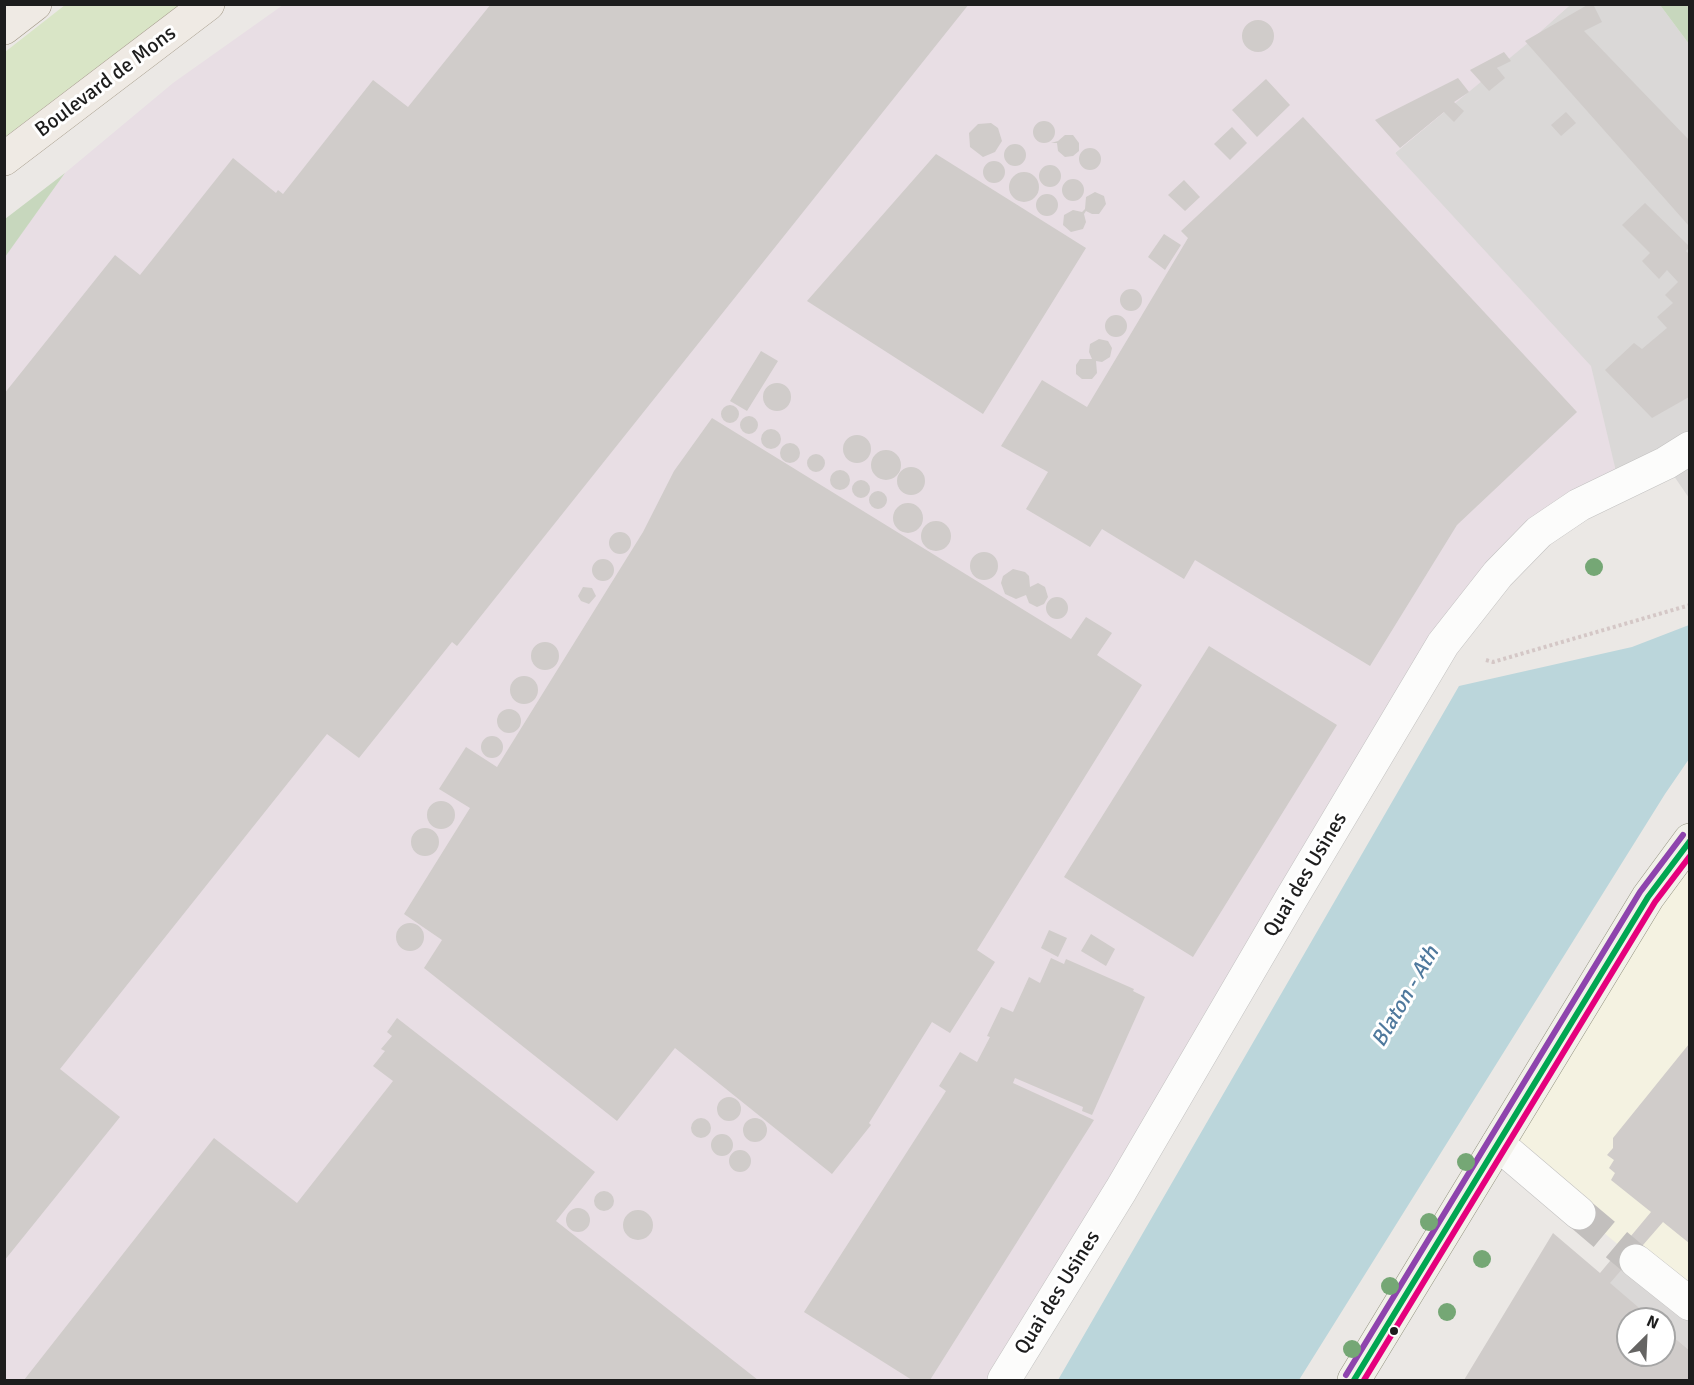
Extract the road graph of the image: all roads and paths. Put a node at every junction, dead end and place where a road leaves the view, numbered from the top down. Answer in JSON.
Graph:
{"nodes":[{"id":1,"x":35,"y":4,"type":"edge"},
{"id":2,"x":208,"y":4,"type":"edge"},
{"id":3,"x":4,"y":28,"type":"edge"},
{"id":4,"x":4,"y":159,"type":"edge"},
{"id":5,"x":1689,"y":448,"type":"edge"},
{"id":6,"x":1689,"y":605,"type":"edge"},
{"id":7,"x":1443,"y":644,"type":"junction"},
{"id":8,"x":1689,"y":840,"type":"edge"},
{"id":9,"x":1498,"y":1144,"type":"junction"},
{"id":10,"x":1579,"y":1213,"type":"tunnel mouth"},
{"id":11,"x":1636,"y":1261,"type":"tunnel mouth"},
{"id":12,"x":1689,"y":1304,"type":"edge"},
{"id":13,"x":1004,"y":1380,"type":"edge"},
{"id":14,"x":1354,"y":1380,"type":"edge"}],
"edges":[{"from":1,"to":3,"type":"main road"},
{"from":2,"to":4,"type":"main road","name":"Boulevard de Mons"},
{"from":5,"to":7,"type":"street","name":"Quai des Usines"},
{"from":6,"to":7,"type":"path"},
{"from":7,"to":13,"type":"street","name":"Quai des Usines"},
{"from":8,"to":9,"type":"street"},
{"from":9,"to":10,"type":"street"},
{"from":9,"to":14,"type":"street"},
{"from":11,"to":12,"type":"street"}]}
